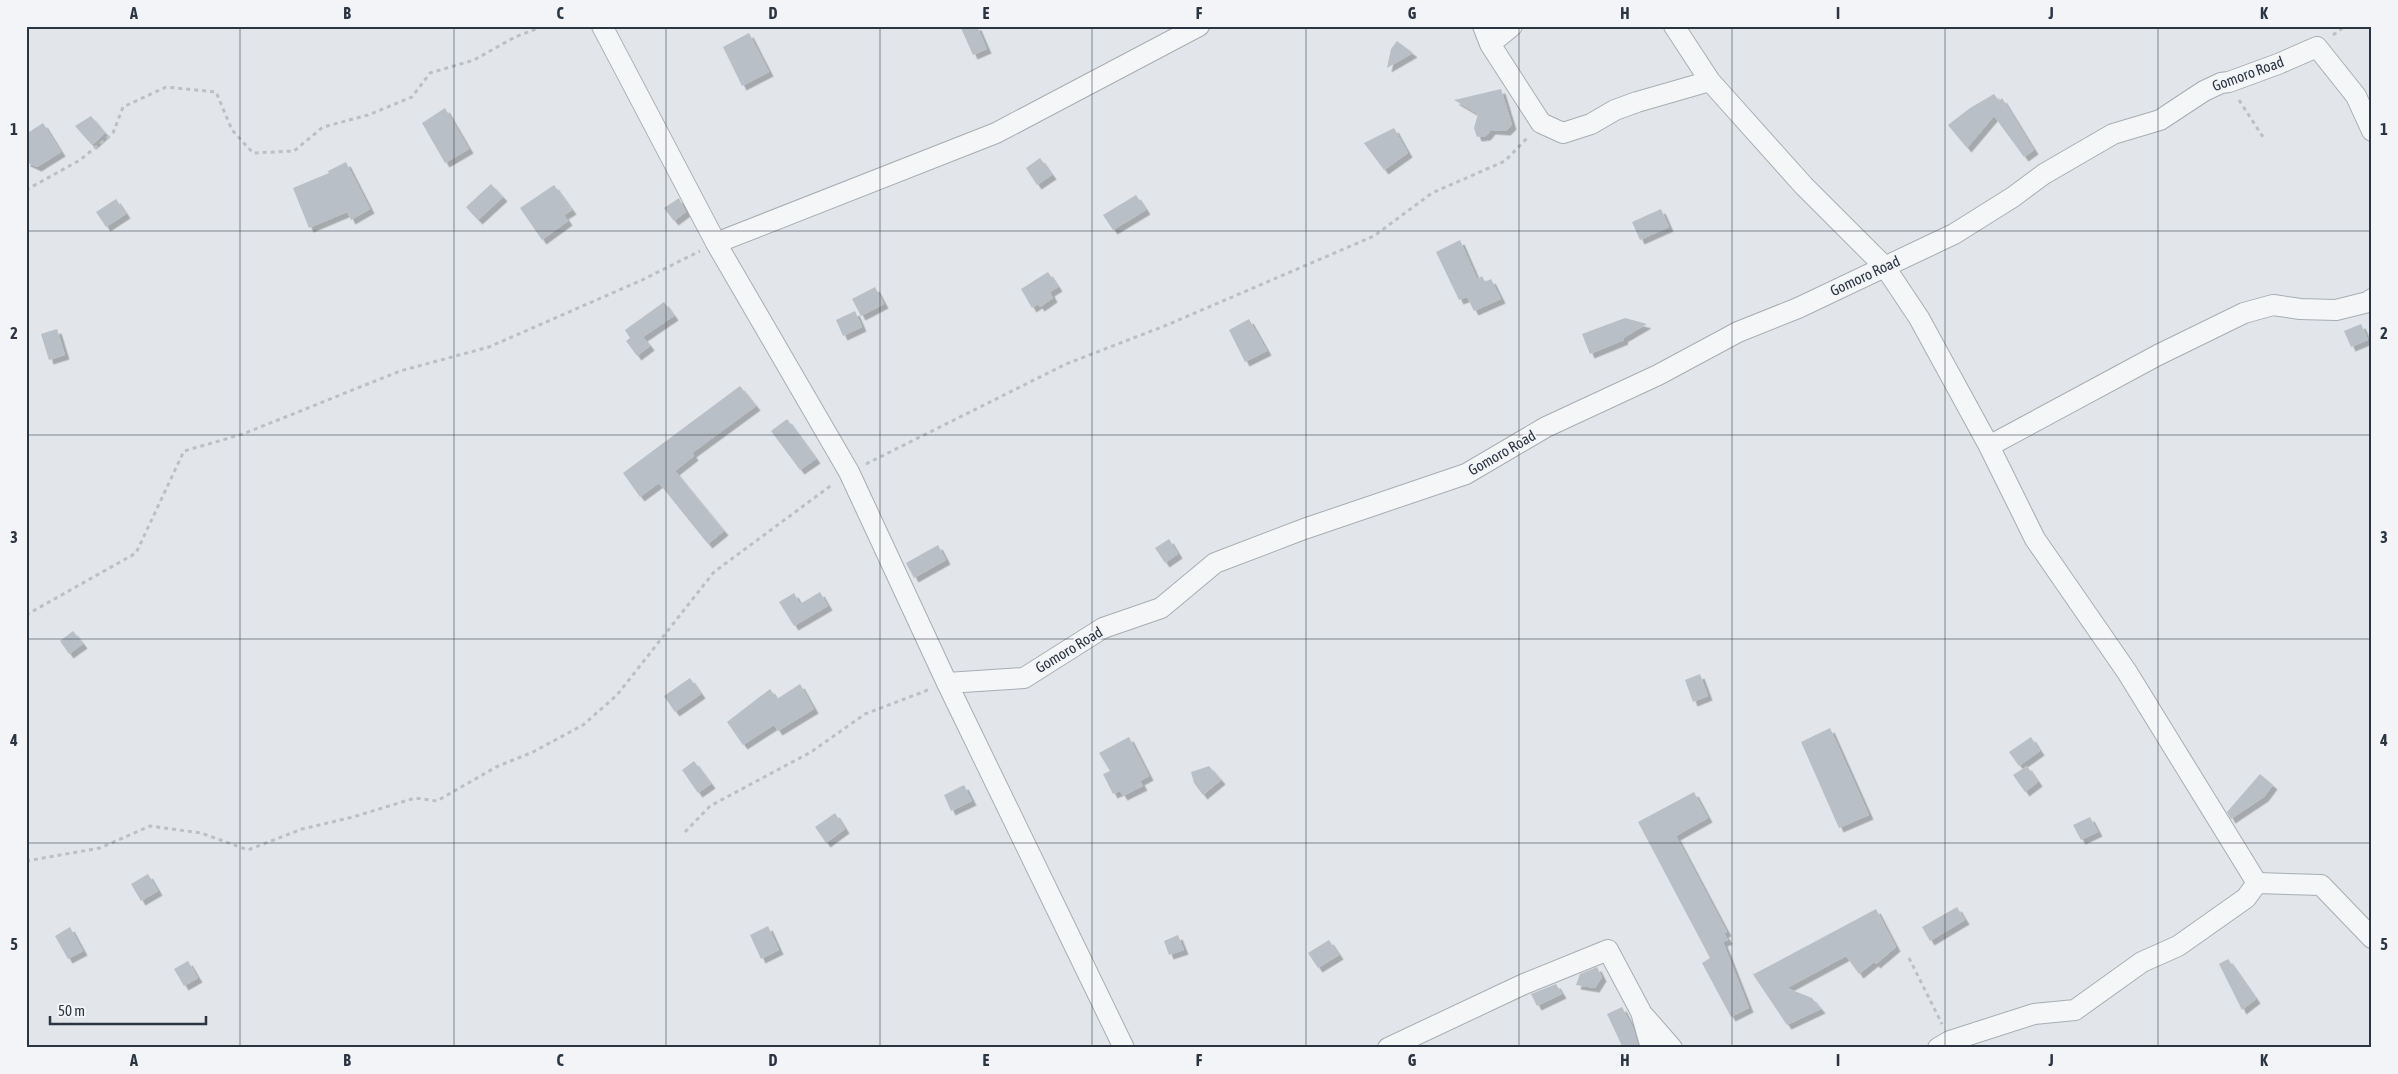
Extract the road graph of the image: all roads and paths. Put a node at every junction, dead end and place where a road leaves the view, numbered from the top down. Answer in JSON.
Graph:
{"nodes":[{"id":1,"x":544,"y":26,"type":"edge"},
{"id":2,"x":602,"y":26,"type":"edge"},
{"id":3,"x":1199,"y":26,"type":"edge"},
{"id":4,"x":1512,"y":26,"type":"edge"},
{"id":5,"x":1674,"y":26,"type":"edge"},
{"id":6,"x":1486,"y":35,"type":"edge"},
{"id":7,"x":1710,"y":82,"type":"junction"},
{"id":8,"x":2229,"y":82,"type":"junction"},
{"id":9,"x":1541,"y":123,"type":"junction"},
{"id":10,"x":2372,"y":131,"type":"edge"},
{"id":11,"x":2263,"y":137,"type":"dead end"},
{"id":12,"x":26,"y":190,"type":"edge"},
{"id":13,"x":716,"y":243,"type":"junction"},
{"id":14,"x":1885,"y":267,"type":"junction"},
{"id":15,"x":2372,"y":299,"type":"edge"},
{"id":16,"x":1989,"y":446,"type":"junction"},
{"id":17,"x":849,"y":472,"type":"junction"},
{"id":18,"x":26,"y":615,"type":"edge"},
{"id":19,"x":947,"y":683,"type":"junction"},
{"id":20,"x":684,"y":832,"type":"dead end"},
{"id":21,"x":26,"y":861,"type":"edge"},
{"id":22,"x":2257,"y":883,"type":"junction"},
{"id":23,"x":2372,"y":938,"type":"edge"},
{"id":24,"x":1909,"y":958,"type":"dead end"},
{"id":25,"x":1641,"y":1012,"type":"junction"},
{"id":26,"x":1944,"y":1045,"type":"edge"},
{"id":27,"x":1124,"y":1048,"type":"edge"},
{"id":28,"x":1388,"y":1048,"type":"edge"},
{"id":29,"x":1651,"y":1048,"type":"edge"},
{"id":30,"x":1672,"y":1048,"type":"edge"}],
"edges":[{"from":1,"to":12,"type":"path"},
{"from":2,"to":13,"type":"street"},
{"from":3,"to":13,"type":"street"},
{"from":4,"to":6,"type":"street"},
{"from":5,"to":7,"type":"street"},
{"from":6,"to":9,"type":"street"},
{"from":7,"to":9,"type":"street"},
{"from":7,"to":14,"type":"street"},
{"from":8,"to":10,"type":"street","name":"Gomoro Road"},
{"from":8,"to":11,"type":"path"},
{"from":8,"to":14,"type":"street","name":"Gomoro Road"},
{"from":9,"to":17,"type":"path"},
{"from":13,"to":17,"type":"street"},
{"from":13,"to":18,"type":"path"},
{"from":14,"to":16,"type":"street"},
{"from":14,"to":19,"type":"street","name":"Gomoro Road"},
{"from":15,"to":16,"type":"street"},
{"from":16,"to":22,"type":"street"},
{"from":17,"to":19,"type":"street"},
{"from":17,"to":21,"type":"path"},
{"from":19,"to":20,"type":"path"},
{"from":19,"to":27,"type":"street"},
{"from":22,"to":23,"type":"street"},
{"from":22,"to":26,"type":"street"},
{"from":24,"to":26,"type":"path"},
{"from":25,"to":28,"type":"street"},
{"from":25,"to":29,"type":"street"},
{"from":25,"to":30,"type":"street"}]}
